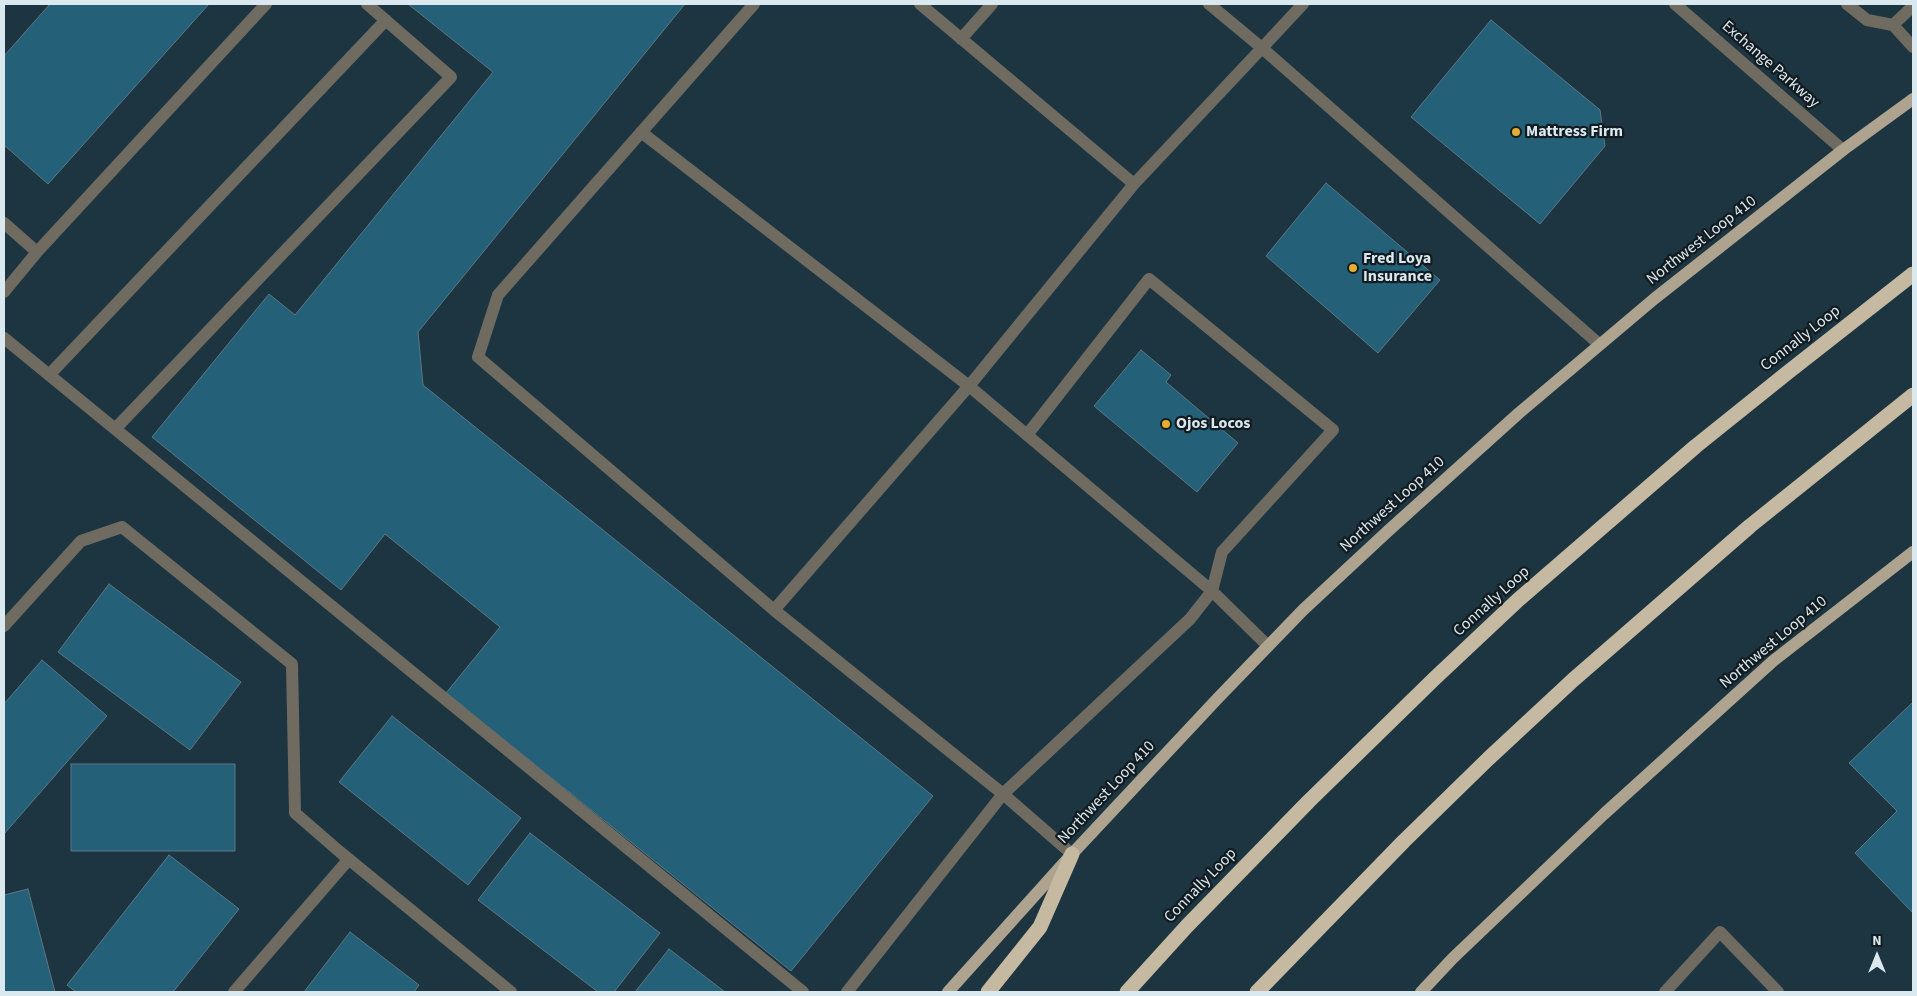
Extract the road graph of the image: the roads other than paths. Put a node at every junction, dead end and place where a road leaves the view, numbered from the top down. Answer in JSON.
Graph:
{"nodes":[{"id":1,"x":266,"y":4,"type":"edge"},
{"id":2,"x":367,"y":4,"type":"edge"},
{"id":3,"x":754,"y":4,"type":"edge"},
{"id":4,"x":920,"y":4,"type":"edge"},
{"id":5,"x":992,"y":4,"type":"edge"},
{"id":6,"x":1209,"y":4,"type":"edge"},
{"id":7,"x":1303,"y":4,"type":"edge"},
{"id":8,"x":1675,"y":4,"type":"edge"},
{"id":9,"x":1847,"y":4,"type":"edge"},
{"id":10,"x":1913,"y":6,"type":"edge"},
{"id":11,"x":1690,"y":8,"type":"edge"},
{"id":12,"x":386,"y":20,"type":"junction"},
{"id":13,"x":1893,"y":25,"type":"junction"},
{"id":14,"x":961,"y":39,"type":"junction"},
{"id":15,"x":1913,"y":47,"type":"edge"},
{"id":16,"x":1262,"y":48,"type":"junction"},
{"id":17,"x":1913,"y":99,"type":"edge"},
{"id":18,"x":642,"y":132,"type":"junction"},
{"id":19,"x":1843,"y":150,"type":"junction"},
{"id":20,"x":1134,"y":184,"type":"junction"},
{"id":21,"x":4,"y":223,"type":"edge"},
{"id":22,"x":37,"y":252,"type":"junction"},
{"id":23,"x":1913,"y":274,"type":"edge"},
{"id":24,"x":4,"y":292,"type":"edge"},
{"id":25,"x":4,"y":338,"type":"edge"},
{"id":26,"x":1600,"y":344,"type":"junction"},
{"id":27,"x":49,"y":375,"type":"junction"},
{"id":28,"x":969,"y":386,"type":"junction"},
{"id":29,"x":1913,"y":395,"type":"edge"},
{"id":30,"x":115,"y":429,"type":"junction"},
{"id":31,"x":1027,"y":435,"type":"junction"},
{"id":32,"x":1913,"y":552,"type":"edge"},
{"id":33,"x":1212,"y":591,"type":"junction"},
{"id":34,"x":774,"y":610,"type":"junction"},
{"id":35,"x":4,"y":626,"type":"edge"},
{"id":36,"x":1268,"y":646,"type":"junction"},
{"id":37,"x":1003,"y":794,"type":"junction"},
{"id":38,"x":1072,"y":854,"type":"junction"},
{"id":39,"x":349,"y":859,"type":"junction"},
{"id":40,"x":234,"y":992,"type":"edge"},
{"id":41,"x":511,"y":992,"type":"edge"},
{"id":42,"x":803,"y":992,"type":"edge"},
{"id":43,"x":847,"y":992,"type":"edge"},
{"id":44,"x":948,"y":992,"type":"edge"},
{"id":45,"x":988,"y":992,"type":"edge"},
{"id":46,"x":1127,"y":992,"type":"edge"},
{"id":47,"x":1257,"y":992,"type":"edge"},
{"id":48,"x":1421,"y":992,"type":"edge"},
{"id":49,"x":1665,"y":992,"type":"edge"},
{"id":50,"x":1778,"y":992,"type":"edge"}],
"edges":[{"from":1,"to":22,"type":"street"},
{"from":2,"to":12,"type":"street"},
{"from":3,"to":18,"type":"street"},
{"from":4,"to":14,"type":"street"},
{"from":5,"to":14,"type":"street"},
{"from":6,"to":16,"type":"street"},
{"from":7,"to":16,"type":"street"},
{"from":8,"to":11,"type":"street","name":"Exchange Parkway"},
{"from":9,"to":13,"type":"street"},
{"from":10,"to":13,"type":"street"},
{"from":11,"to":19,"type":"street","name":"Exchange Parkway"},
{"from":12,"to":27,"type":"street"},
{"from":12,"to":30,"type":"street"},
{"from":13,"to":15,"type":"street"},
{"from":14,"to":20,"type":"street"},
{"from":16,"to":20,"type":"street"},
{"from":16,"to":26,"type":"street"},
{"from":17,"to":19,"type":"main road","name":"Northwest Loop 410"},
{"from":18,"to":28,"type":"street"},
{"from":18,"to":34,"type":"street"},
{"from":19,"to":26,"type":"main road","name":"Northwest Loop 410"},
{"from":20,"to":28,"type":"street"},
{"from":21,"to":22,"type":"street"},
{"from":22,"to":24,"type":"street"},
{"from":23,"to":46,"type":"highway","name":"Connally Loop"},
{"from":25,"to":27,"type":"street"},
{"from":26,"to":36,"type":"main road","name":"Northwest Loop 410"},
{"from":27,"to":30,"type":"street"},
{"from":28,"to":31,"type":"street"},
{"from":28,"to":34,"type":"street"},
{"from":29,"to":47,"type":"highway"},
{"from":30,"to":42,"type":"street"},
{"from":31,"to":33,"type":"street"},
{"from":31,"to":33,"type":"street"},
{"from":32,"to":48,"type":"main road","name":"Northwest Loop 410"},
{"from":33,"to":36,"type":"street"},
{"from":33,"to":37,"type":"street"},
{"from":34,"to":37,"type":"street"},
{"from":35,"to":39,"type":"street"},
{"from":36,"to":38,"type":"main road","name":"Northwest Loop 410"},
{"from":37,"to":38,"type":"street"},
{"from":37,"to":43,"type":"street"},
{"from":38,"to":44,"type":"main road","name":"Northwest Loop 410"},
{"from":38,"to":45,"type":"highway"},
{"from":39,"to":40,"type":"street"},
{"from":39,"to":41,"type":"street"},
{"from":49,"to":50,"type":"street"}]}
